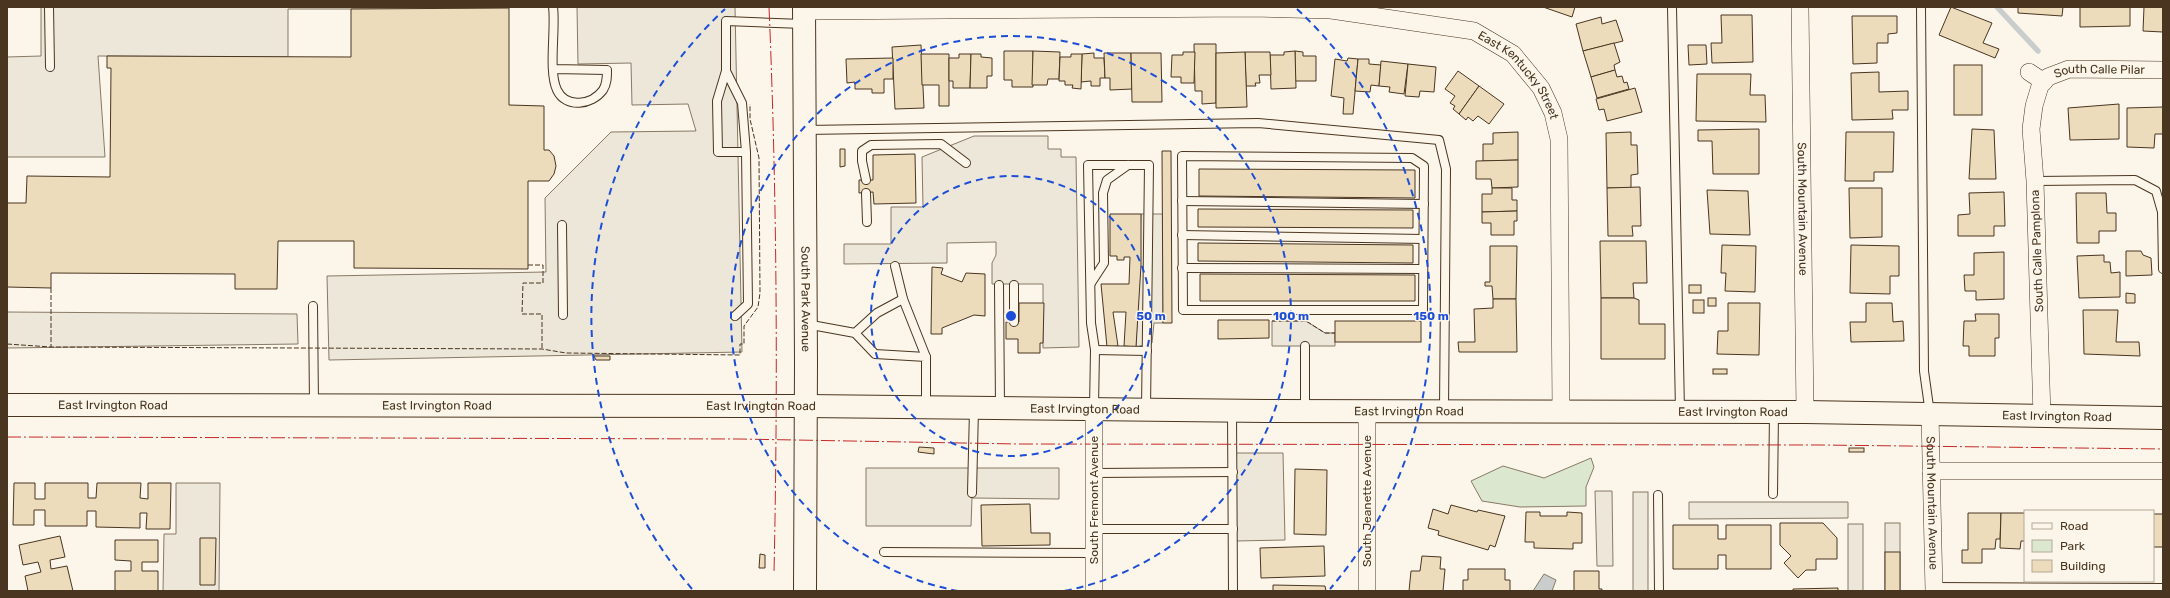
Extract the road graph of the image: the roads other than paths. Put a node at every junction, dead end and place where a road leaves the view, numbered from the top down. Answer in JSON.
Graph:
{"nodes":[{"id":1,"x":49,"y":7,"type":"edge"},
{"id":2,"x":553,"y":7,"type":"edge"},
{"id":3,"x":1672,"y":7,"type":"edge"},
{"id":4,"x":1800,"y":7,"type":"edge"},
{"id":5,"x":1921,"y":7,"type":"edge"},
{"id":6,"x":804,"y":14,"type":"edge"},
{"id":7,"x":50,"y":67,"type":"dead end"},
{"id":8,"x":554,"y":69,"type":"junction"},
{"id":9,"x":2163,"y":70,"type":"edge"},
{"id":10,"x":726,"y":71,"type":"junction"},
{"id":11,"x":2030,"y":72,"type":"dead end"},
{"id":12,"x":2042,"y":84,"type":"junction"},
{"id":13,"x":805,"y":130,"type":"junction"},
{"id":14,"x":746,"y":152,"type":"junction"},
{"id":15,"x":966,"y":163,"type":"dead end"},
{"id":16,"x":1128,"y":165,"type":"junction"},
{"id":17,"x":866,"y":180,"type":"dead end"},
{"id":18,"x":2035,"y":181,"type":"junction"},
{"id":19,"x":866,"y":193,"type":"dead end"},
{"id":20,"x":1182,"y":201,"type":"junction"},
{"id":21,"x":1424,"y":204,"type":"junction"},
{"id":22,"x":867,"y":222,"type":"dead end"},
{"id":23,"x":562,"y":225,"type":"dead end"},
{"id":24,"x":1182,"y":235,"type":"junction"},
{"id":25,"x":1423,"y":239,"type":"junction"},
{"id":26,"x":895,"y":266,"type":"dead end"},
{"id":27,"x":1182,"y":268,"type":"junction"},
{"id":28,"x":1423,"y":269,"type":"junction"},
{"id":29,"x":2163,"y":269,"type":"edge"},
{"id":30,"x":1090,"y":284,"type":"junction"},
{"id":31,"x":999,"y":285,"type":"dead end"},
{"id":32,"x":1014,"y":285,"type":"dead end"},
{"id":33,"x":903,"y":299,"type":"junction"},
{"id":34,"x":312,"y":306,"type":"dead end"},
{"id":35,"x":562,"y":315,"type":"dead end"},
{"id":36,"x":735,"y":316,"type":"dead end"},
{"id":37,"x":1014,"y":322,"type":"dead end"},
{"id":38,"x":806,"y":324,"type":"junction"},
{"id":39,"x":855,"y":334,"type":"junction"},
{"id":40,"x":1305,"y":346,"type":"dead end"},
{"id":41,"x":1095,"y":350,"type":"junction"},
{"id":42,"x":1147,"y":351,"type":"junction"},
{"id":43,"x":926,"y":357,"type":"junction"},
{"id":44,"x":7,"y":405,"type":"edge"},
{"id":45,"x":314,"y":406,"type":"junction"},
{"id":46,"x":806,"y":406,"type":"junction"},
{"id":47,"x":926,"y":408,"type":"junction"},
{"id":48,"x":974,"y":408,"type":"junction"},
{"id":49,"x":1000,"y":408,"type":"junction"},
{"id":50,"x":1094,"y":409,"type":"junction"},
{"id":51,"x":1146,"y":410,"type":"junction"},
{"id":52,"x":1232,"y":410,"type":"junction"},
{"id":53,"x":1305,"y":410,"type":"junction"},
{"id":54,"x":1367,"y":411,"type":"junction"},
{"id":55,"x":1444,"y":412,"type":"junction"},
{"id":56,"x":1561,"y":412,"type":"junction"},
{"id":57,"x":1680,"y":412,"type":"junction"},
{"id":58,"x":1774,"y":412,"type":"junction"},
{"id":59,"x":1805,"y":412,"type":"junction"},
{"id":60,"x":1930,"y":414,"type":"junction"},
{"id":61,"x":2042,"y":417,"type":"junction"},
{"id":62,"x":2163,"y":418,"type":"edge"},
{"id":63,"x":1931,"y":471,"type":"junction"},
{"id":64,"x":2163,"y":471,"type":"edge"},
{"id":65,"x":1233,"y":472,"type":"junction"},
{"id":66,"x":1095,"y":473,"type":"junction"},
{"id":67,"x":972,"y":492,"type":"dead end"},
{"id":68,"x":1773,"y":494,"type":"dead end"},
{"id":69,"x":1658,"y":495,"type":"dead end"},
{"id":70,"x":1095,"y":529,"type":"junction"},
{"id":71,"x":1233,"y":529,"type":"junction"},
{"id":72,"x":884,"y":552,"type":"dead end"},
{"id":73,"x":1094,"y":553,"type":"junction"},
{"id":74,"x":2163,"y":588,"type":"edge"},
{"id":75,"x":1934,"y":589,"type":"edge"},
{"id":76,"x":805,"y":591,"type":"edge"},
{"id":77,"x":1094,"y":591,"type":"edge"},
{"id":78,"x":1233,"y":591,"type":"edge"},
{"id":79,"x":1367,"y":591,"type":"edge"},
{"id":80,"x":1659,"y":591,"type":"edge"}],
"edges":[{"from":1,"to":7,"type":"lane"},
{"from":2,"to":8,"type":"lane"},
{"from":3,"to":57,"type":"lane"},
{"from":4,"to":59,"type":"street","name":"South Mountain Avenue"},
{"from":5,"to":60,"type":"lane"},
{"from":6,"to":10,"type":"lane"},
{"from":6,"to":13,"type":"main road","name":"South Park Avenue"},
{"from":6,"to":56,"type":"street","name":"East Kentucky Street"},
{"from":8,"to":8,"type":"lane"},
{"from":9,"to":12,"type":"street","name":"South Calle Pilar"},
{"from":10,"to":14,"type":"lane"},
{"from":10,"to":14,"type":"lane"},
{"from":11,"to":12,"type":"street"},
{"from":12,"to":18,"type":"street","name":"South Calle Pamplona"},
{"from":13,"to":38,"type":"main road","name":"South Park Avenue"},
{"from":13,"to":55,"type":"lane"},
{"from":14,"to":36,"type":"lane"},
{"from":15,"to":17,"type":"lane"},
{"from":16,"to":30,"type":"lane"},
{"from":16,"to":30,"type":"lane"},
{"from":16,"to":42,"type":"lane"},
{"from":18,"to":29,"type":"lane"},
{"from":18,"to":61,"type":"street","name":"South Calle Pamplona"},
{"from":19,"to":22,"type":"lane"},
{"from":20,"to":21,"type":"lane"},
{"from":20,"to":21,"type":"lane"},
{"from":20,"to":24,"type":"lane"},
{"from":21,"to":25,"type":"lane"},
{"from":23,"to":35,"type":"lane"},
{"from":24,"to":25,"type":"lane"},
{"from":24,"to":27,"type":"lane"},
{"from":25,"to":28,"type":"lane"},
{"from":26,"to":33,"type":"lane"},
{"from":27,"to":28,"type":"lane"},
{"from":27,"to":28,"type":"lane"},
{"from":30,"to":41,"type":"lane"},
{"from":31,"to":49,"type":"lane"},
{"from":32,"to":37,"type":"lane"},
{"from":33,"to":39,"type":"lane"},
{"from":33,"to":43,"type":"lane"},
{"from":34,"to":45,"type":"lane"},
{"from":38,"to":39,"type":"lane"},
{"from":38,"to":46,"type":"main road","name":"South Park Avenue"},
{"from":39,"to":43,"type":"lane"},
{"from":40,"to":53,"type":"lane"},
{"from":41,"to":42,"type":"lane"},
{"from":41,"to":50,"type":"lane"},
{"from":42,"to":51,"type":"lane"},
{"from":43,"to":47,"type":"lane"},
{"from":44,"to":45,"type":"main road","name":"East Irvington Road"},
{"from":45,"to":46,"type":"main road","name":"East Irvington Road"},
{"from":46,"to":47,"type":"main road","name":"East Irvington Road"},
{"from":46,"to":76,"type":"main road","name":"South Park Avenue"},
{"from":47,"to":48,"type":"main road","name":"East Irvington Road"},
{"from":48,"to":49,"type":"main road","name":"East Irvington Road"},
{"from":48,"to":67,"type":"lane"},
{"from":49,"to":50,"type":"main road","name":"East Irvington Road"},
{"from":50,"to":51,"type":"main road","name":"East Irvington Road"},
{"from":50,"to":66,"type":"street","name":"South Fremont Avenue"},
{"from":51,"to":52,"type":"main road","name":"East Irvington Road"},
{"from":52,"to":53,"type":"main road","name":"East Irvington Road"},
{"from":52,"to":65,"type":"lane"},
{"from":53,"to":54,"type":"main road","name":"East Irvington Road"},
{"from":54,"to":55,"type":"main road","name":"East Irvington Road"},
{"from":54,"to":79,"type":"street","name":"South Jeanette Avenue"},
{"from":55,"to":56,"type":"main road","name":"East Irvington Road"},
{"from":56,"to":57,"type":"main road","name":"East Irvington Road"},
{"from":57,"to":58,"type":"main road","name":"East Irvington Road"},
{"from":58,"to":59,"type":"main road","name":"East Irvington Road"},
{"from":58,"to":68,"type":"lane"},
{"from":59,"to":60,"type":"main road","name":"East Irvington Road"},
{"from":60,"to":61,"type":"main road","name":"East Irvington Road"},
{"from":60,"to":63,"type":"street","name":"South Mountain Avenue"},
{"from":61,"to":62,"type":"main road","name":"East Irvington Road"},
{"from":63,"to":64,"type":"street"},
{"from":63,"to":75,"type":"street","name":"South Mountain Avenue"},
{"from":65,"to":66,"type":"lane"},
{"from":65,"to":71,"type":"lane"},
{"from":66,"to":70,"type":"street","name":"South Fremont Avenue"},
{"from":69,"to":80,"type":"lane"},
{"from":70,"to":71,"type":"lane"},
{"from":70,"to":73,"type":"street","name":"South Fremont Avenue"},
{"from":71,"to":78,"type":"lane"},
{"from":72,"to":73,"type":"lane"},
{"from":73,"to":77,"type":"street","name":"South Fremont Avenue"},
{"from":74,"to":75,"type":"lane"}]}
